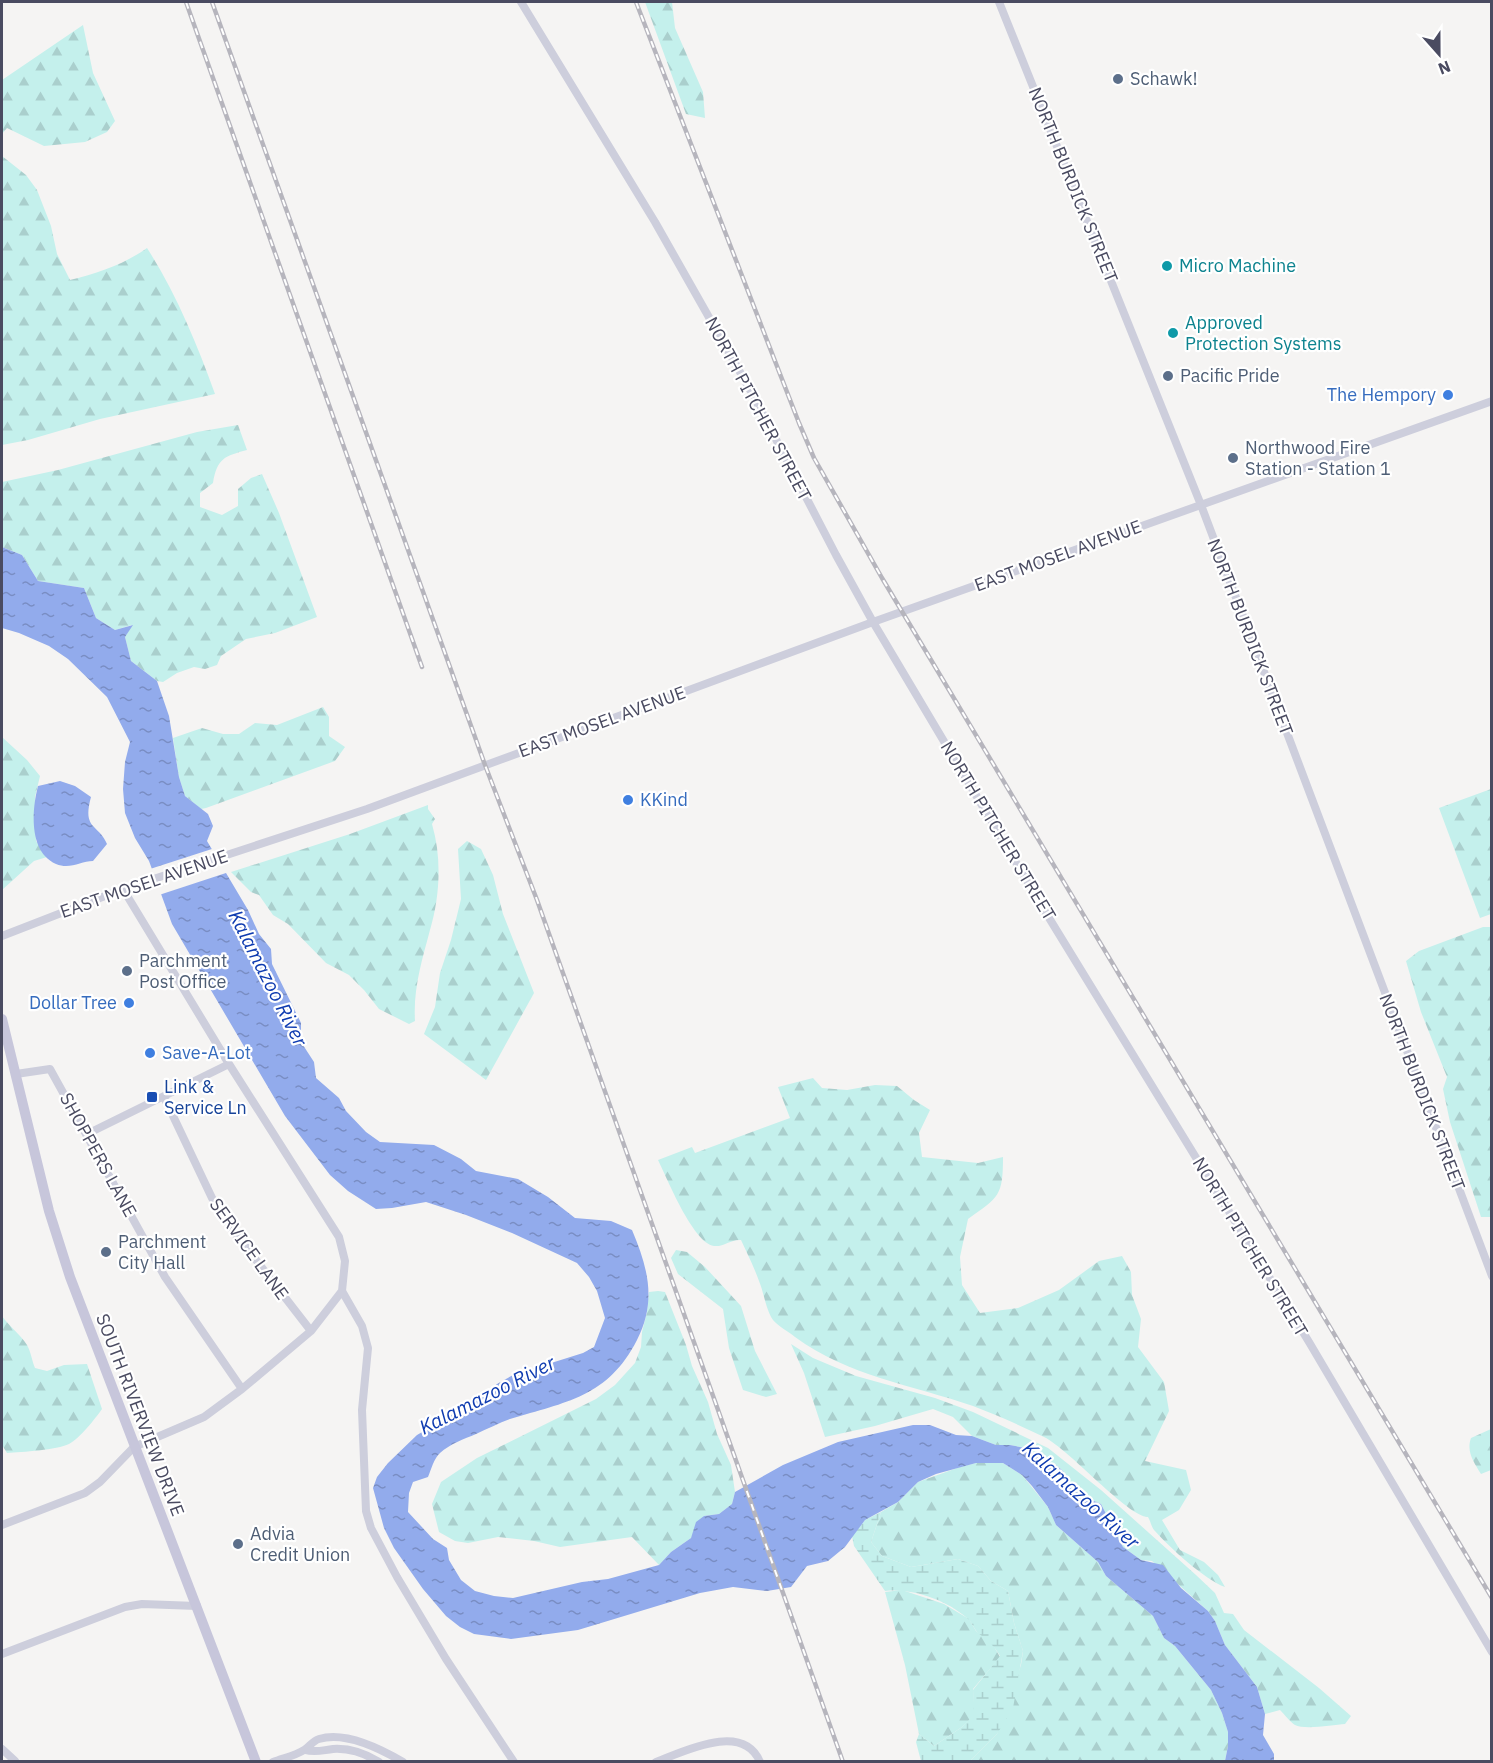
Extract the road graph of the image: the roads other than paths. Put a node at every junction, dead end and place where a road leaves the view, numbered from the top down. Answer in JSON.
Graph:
{"nodes":[{"id":1,"x":521,"y":2,"type":"edge"},
{"id":2,"x":999,"y":2,"type":"edge"},
{"id":3,"x":1491,"y":401,"type":"edge"},
{"id":4,"x":1201,"y":506,"type":"junction"},
{"id":5,"x":873,"y":622,"type":"junction"},
{"id":6,"x":123,"y":889,"type":"junction"},
{"id":7,"x":2,"y":936,"type":"edge"},
{"id":8,"x":2,"y":1019,"type":"edge"},
{"id":9,"x":230,"y":1064,"type":"junction"},
{"id":10,"x":16,"y":1074,"type":"junction"},
{"id":11,"x":164,"y":1097,"type":"junction"},
{"id":12,"x":87,"y":1134,"type":"junction"},
{"id":13,"x":1491,"y":1276,"type":"edge"},
{"id":14,"x":342,"y":1291,"type":"junction"},
{"id":15,"x":311,"y":1332,"type":"junction"},
{"id":16,"x":242,"y":1389,"type":"junction"},
{"id":17,"x":134,"y":1447,"type":"junction"},
{"id":18,"x":2,"y":1526,"type":"edge"},
{"id":19,"x":197,"y":1606,"type":"junction"},
{"id":20,"x":1491,"y":1652,"type":"edge"},
{"id":21,"x":2,"y":1654,"type":"edge"},
{"id":22,"x":2,"y":1749,"type":"edge"},
{"id":23,"x":305,"y":1750,"type":"junction"},
{"id":24,"x":15,"y":1761,"type":"edge"},
{"id":25,"x":256,"y":1761,"type":"edge"},
{"id":26,"x":273,"y":1761,"type":"edge"},
{"id":27,"x":379,"y":1761,"type":"edge"},
{"id":28,"x":403,"y":1761,"type":"edge"},
{"id":29,"x":514,"y":1761,"type":"edge"},
{"id":30,"x":656,"y":1761,"type":"edge"},
{"id":31,"x":760,"y":1761,"type":"edge"}],
"edges":[{"from":1,"to":5,"type":"street","name":"NORTH PITCHER STREET"},
{"from":2,"to":4,"type":"street","name":"NORTH BURDICK STREET"},
{"from":3,"to":4,"type":"street","name":"EAST MOSEL AVENUE"},
{"from":4,"to":5,"type":"street","name":"EAST MOSEL AVENUE"},
{"from":4,"to":13,"type":"street","name":"NORTH BURDICK STREET"},
{"from":5,"to":6,"type":"street","name":"EAST MOSEL AVENUE"},
{"from":5,"to":20,"type":"street","name":"NORTH PITCHER STREET"},
{"from":6,"to":7,"type":"street","name":"EAST MOSEL AVENUE"},
{"from":6,"to":9,"type":"street"},
{"from":8,"to":10,"type":"street","name":"SOUTH RIVERVIEW DRIVE"},
{"from":9,"to":11,"type":"street"},
{"from":9,"to":14,"type":"street"},
{"from":10,"to":12,"type":"street","name":"SHOPPERS LANE"},
{"from":10,"to":17,"type":"street","name":"SOUTH RIVERVIEW DRIVE"},
{"from":11,"to":12,"type":"street"},
{"from":11,"to":15,"type":"street","name":"SERVICE LANE"},
{"from":12,"to":16,"type":"street","name":"SHOPPERS LANE"},
{"from":14,"to":15,"type":"street"},
{"from":14,"to":29,"type":"street"},
{"from":15,"to":16,"type":"street"},
{"from":16,"to":17,"type":"street"},
{"from":17,"to":18,"type":"street"},
{"from":17,"to":19,"type":"street","name":"SOUTH RIVERVIEW DRIVE"},
{"from":19,"to":21,"type":"street"},
{"from":19,"to":25,"type":"street","name":"SOUTH RIVERVIEW DRIVE"},
{"from":22,"to":24,"type":"street"},
{"from":23,"to":26,"type":"street"},
{"from":23,"to":27,"type":"street"},
{"from":23,"to":28,"type":"street"},
{"from":30,"to":31,"type":"street"}]}
